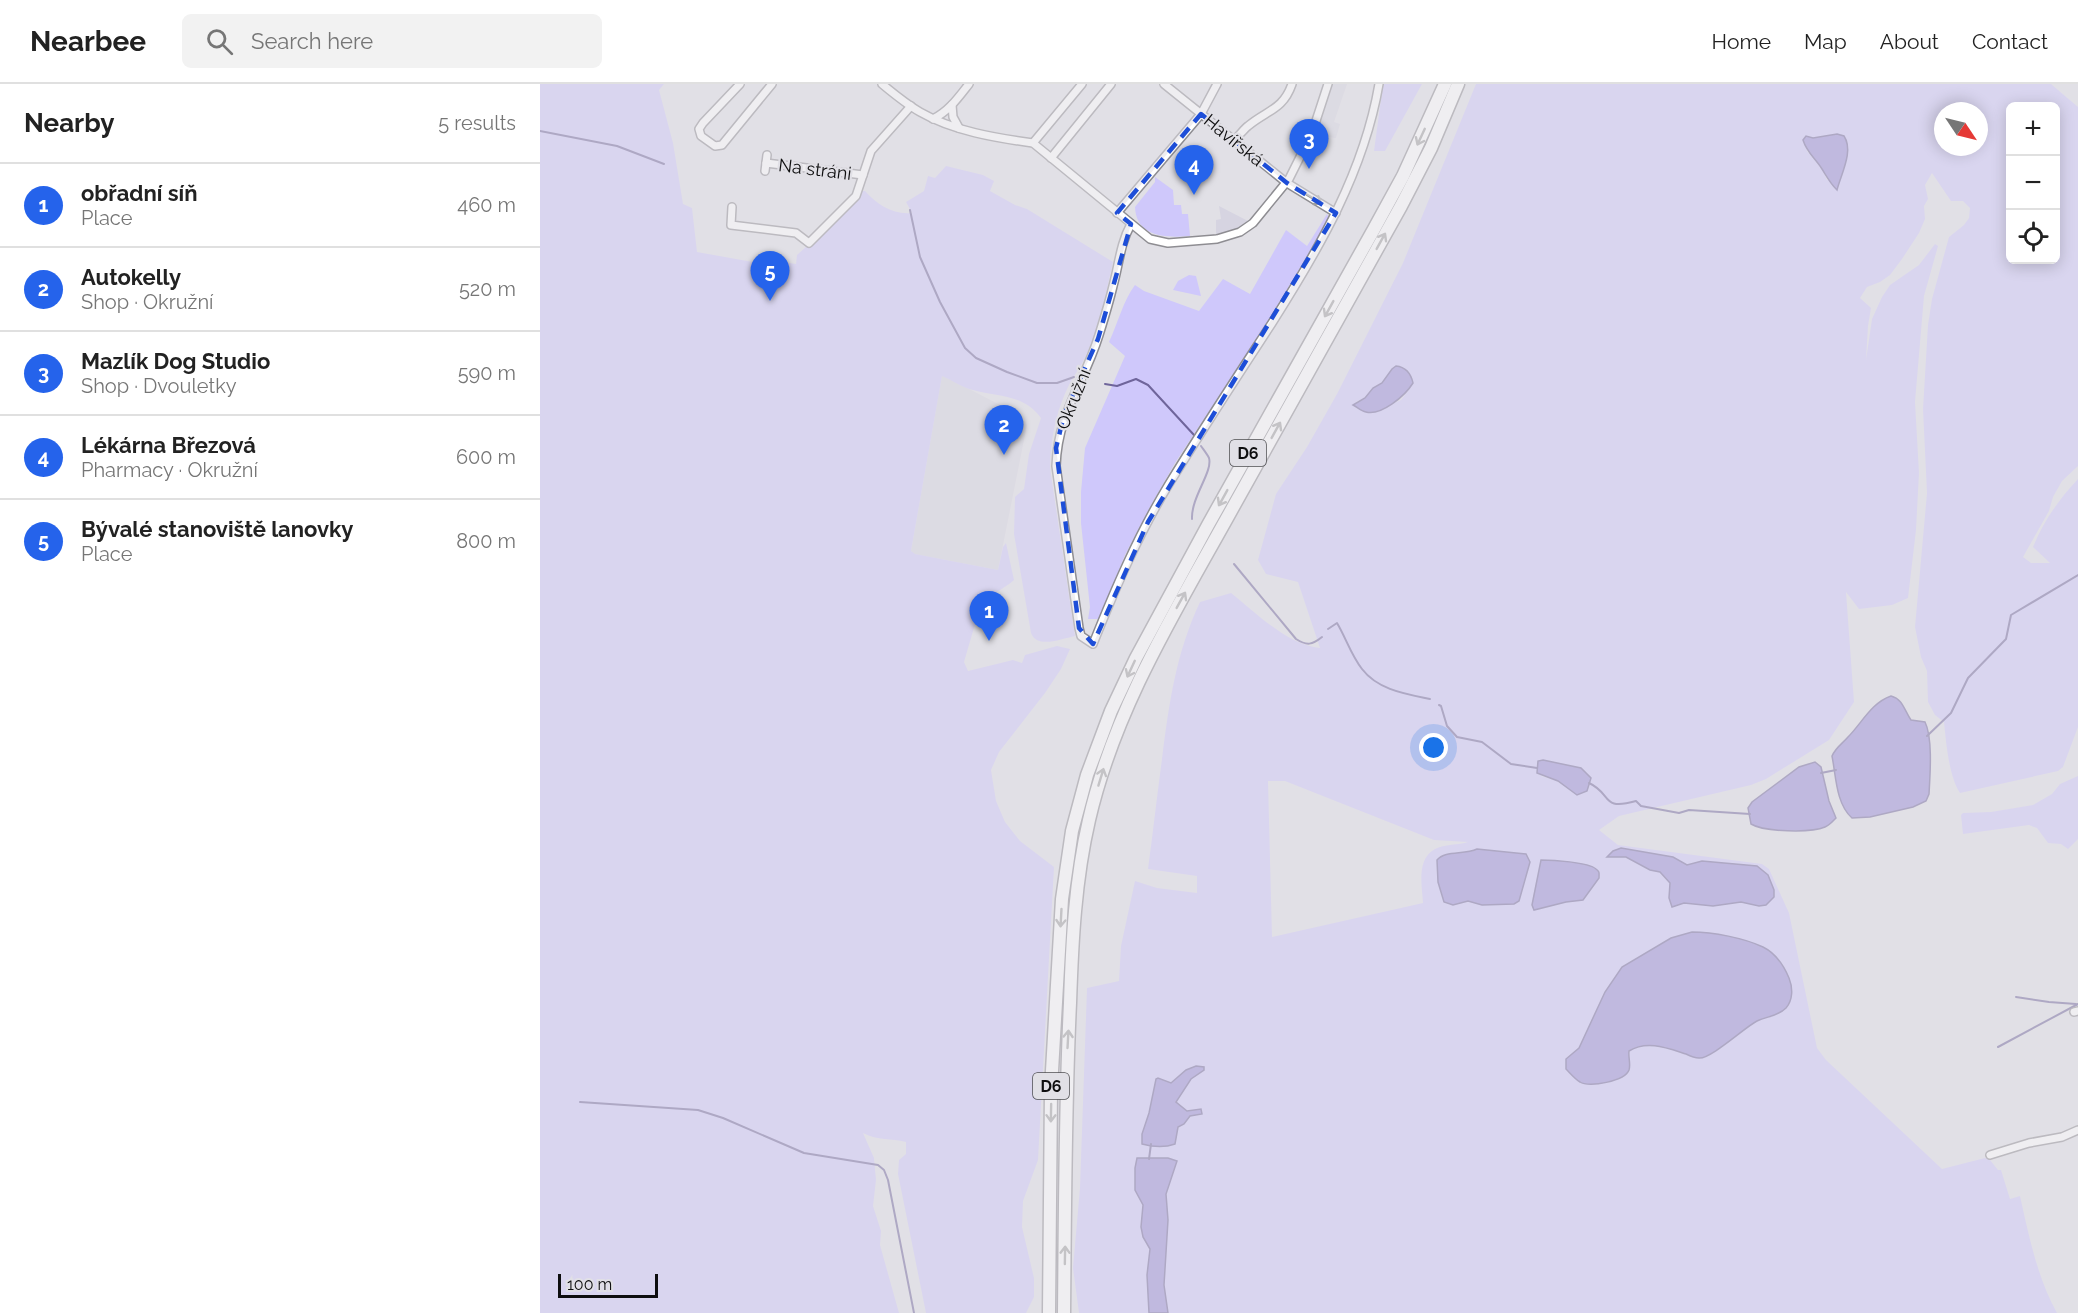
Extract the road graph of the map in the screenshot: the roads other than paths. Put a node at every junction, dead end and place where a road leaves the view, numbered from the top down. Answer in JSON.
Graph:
{"nodes":[{"id":1,"x":740,"y":84,"type":"edge"},
{"id":2,"x":772,"y":84,"type":"edge"},
{"id":3,"x":882,"y":84,"type":"edge"},
{"id":4,"x":969,"y":84,"type":"edge"},
{"id":5,"x":1082,"y":84,"type":"edge"},
{"id":6,"x":1111,"y":84,"type":"edge"},
{"id":7,"x":1217,"y":84,"type":"edge"},
{"id":8,"x":1292,"y":84,"type":"edge"},
{"id":9,"x":1328,"y":84,"type":"edge"},
{"id":10,"x":1379,"y":84,"type":"edge"},
{"id":11,"x":1445,"y":84,"type":"edge"},
{"id":12,"x":1458,"y":84,"type":"edge"},
{"id":13,"x":1168,"y":85,"type":"edge"},
{"id":14,"x":952,"y":105,"type":"junction"},
{"id":15,"x":911,"y":106,"type":"junction"},
{"id":16,"x":1201,"y":114,"type":"junction"},
{"id":17,"x":933,"y":119,"type":"junction"},
{"id":18,"x":959,"y":128,"type":"junction"},
{"id":19,"x":1234,"y":140,"type":"junction"},
{"id":20,"x":1033,"y":143,"type":"junction"},
{"id":21,"x":1051,"y":158,"type":"junction"},
{"id":22,"x":766,"y":163,"type":"dead end"},
{"id":23,"x":863,"y":175,"type":"junction"},
{"id":24,"x":1287,"y":183,"type":"junction"},
{"id":25,"x":732,"y":207,"type":"dead end"},
{"id":26,"x":1117,"y":213,"type":"junction"},
{"id":27,"x":1336,"y":213,"type":"junction"},
{"id":28,"x":1131,"y":224,"type":"junction"},
{"id":29,"x":2078,"y":1130,"type":"edge"},
{"id":30,"x":1990,"y":1155,"type":"dead end"},
{"id":31,"x":1049,"y":1313,"type":"edge"},
{"id":32,"x":1064,"y":1313,"type":"edge"}],
"edges":[{"from":1,"to":2,"type":"street"},
{"from":3,"to":15,"type":"street"},
{"from":4,"to":14,"type":"street"},
{"from":5,"to":20,"type":"street"},
{"from":6,"to":21,"type":"street"},
{"from":7,"to":16,"type":"street"},
{"from":8,"to":19,"type":"street"},
{"from":9,"to":24,"type":"street"},
{"from":10,"to":27,"type":"street"},
{"from":11,"to":31,"type":"highway","number":"D6","one_way":true},
{"from":32,"to":12,"type":"highway","number":"D6","one_way":true},
{"from":13,"to":16,"type":"street","name":"Havířská"},
{"from":14,"to":17,"type":"street"},
{"from":14,"to":18,"type":"street"},
{"from":15,"to":17,"type":"street"},
{"from":15,"to":23,"type":"street","name":"Na stráni"},
{"from":16,"to":19,"type":"street","name":"Havířská"},
{"from":16,"to":26,"type":"street"},
{"from":17,"to":18,"type":"street"},
{"from":18,"to":20,"type":"street"},
{"from":19,"to":24,"type":"street","name":"Havířská"},
{"from":20,"to":21,"type":"street"},
{"from":21,"to":26,"type":"street"},
{"from":22,"to":23,"type":"street","name":"Na stráni"},
{"from":23,"to":25,"type":"street","name":"Na stráni"},
{"from":24,"to":27,"type":"street","name":"Havířská","one_way":true},
{"from":24,"to":28,"type":"street"},
{"from":26,"to":28,"type":"street"},
{"from":27,"to":28,"type":"street","name":"Okružní"},
{"from":29,"to":30,"type":"street"}]}
